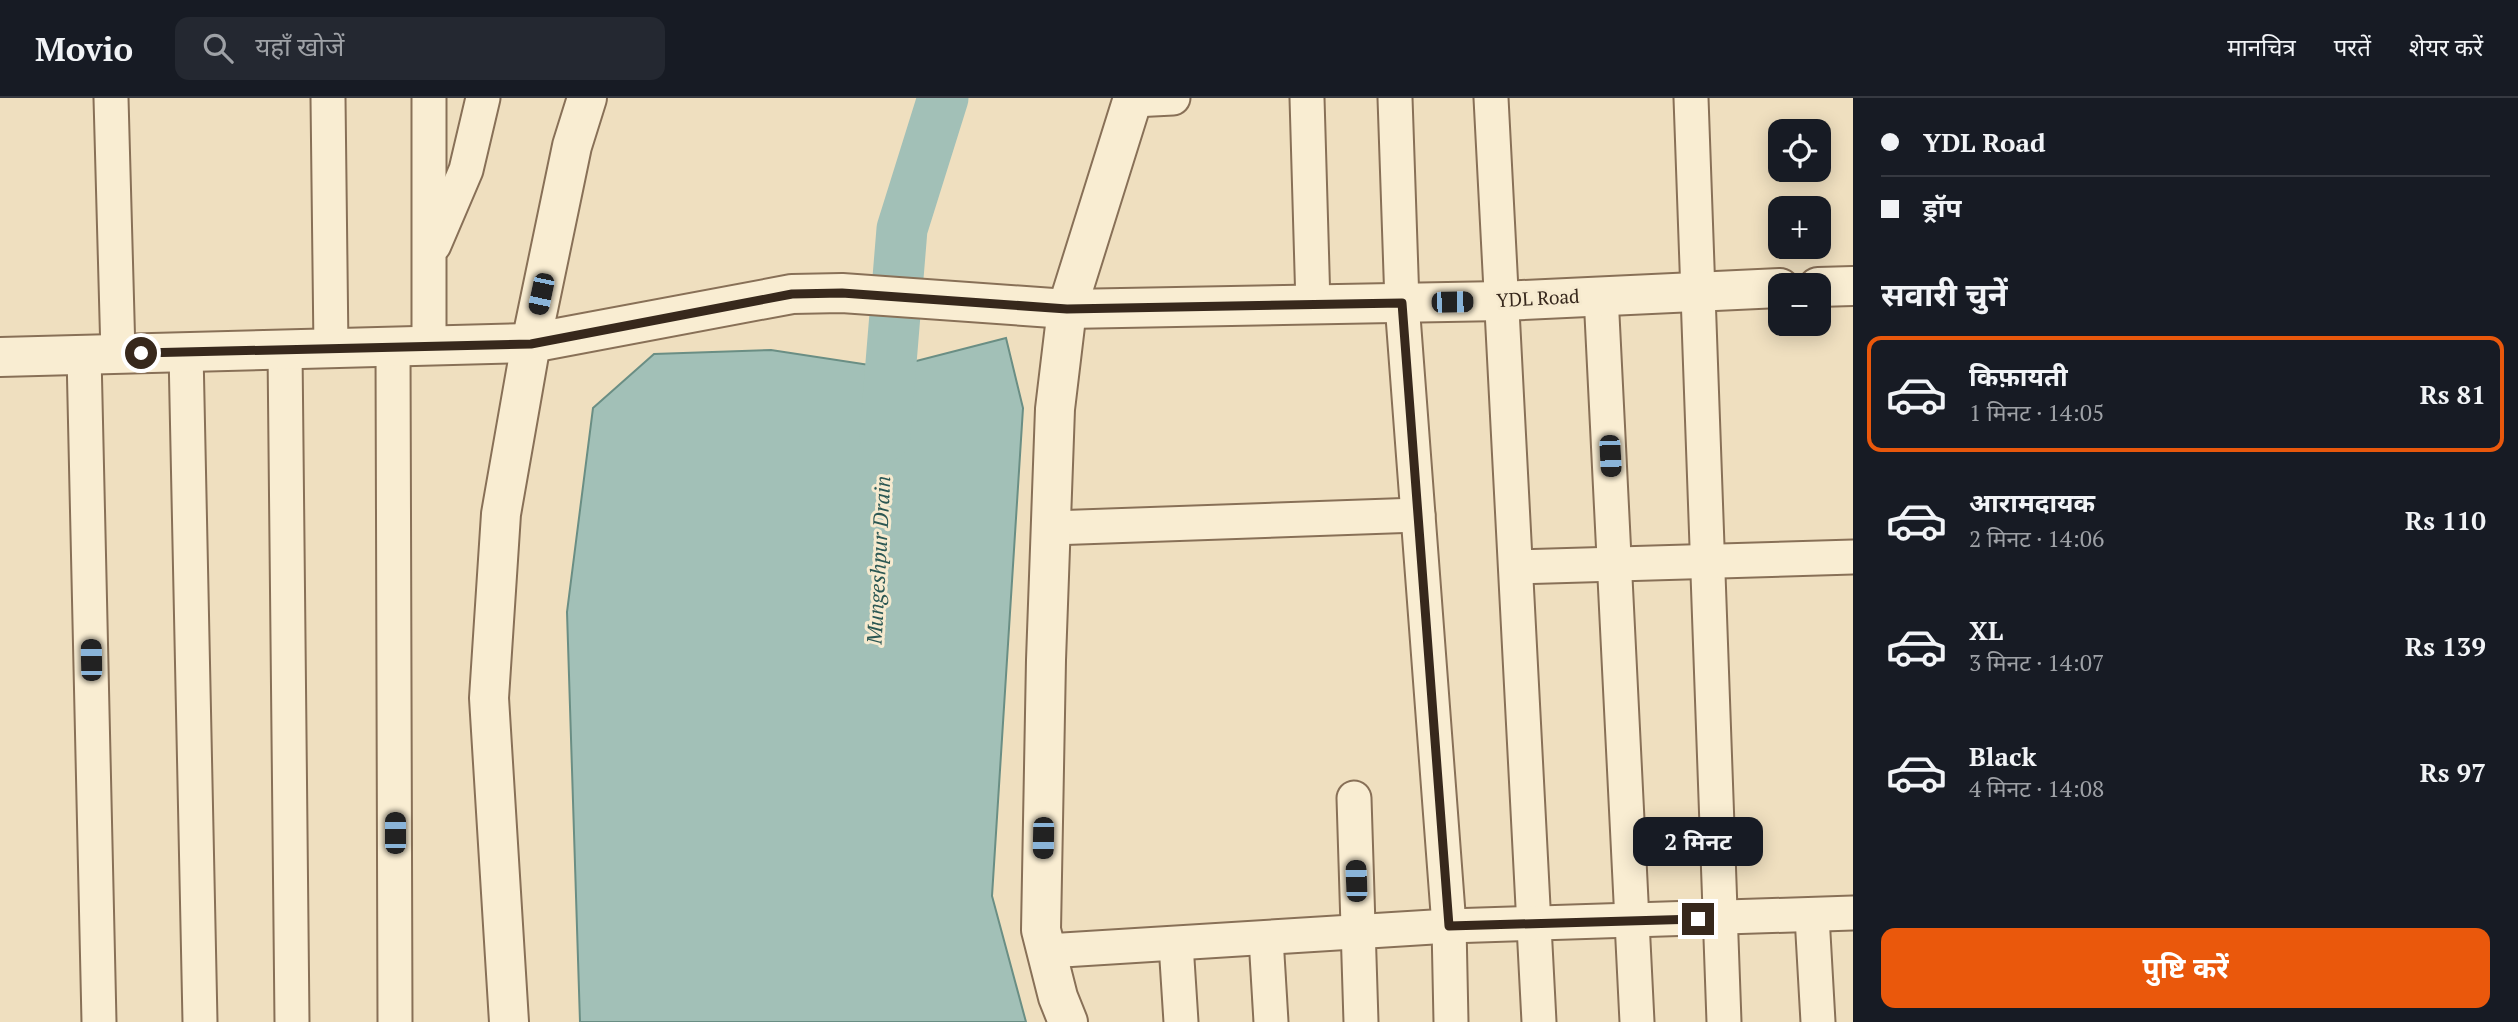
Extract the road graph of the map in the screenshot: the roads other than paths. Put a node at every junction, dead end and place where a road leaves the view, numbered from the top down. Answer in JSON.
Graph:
{"nodes":[{"id":1,"x":111,"y":98,"type":"edge"},
{"id":2,"x":328,"y":98,"type":"edge"},
{"id":3,"x":429,"y":98,"type":"edge"},
{"id":4,"x":483,"y":98,"type":"edge"},
{"id":5,"x":587,"y":98,"type":"edge"},
{"id":6,"x":1172,"y":98,"type":"edge"},
{"id":7,"x":1307,"y":98,"type":"edge"},
{"id":8,"x":1395,"y":98,"type":"edge"},
{"id":9,"x":1491,"y":98,"type":"edge"},
{"id":10,"x":1691,"y":98,"type":"edge"},
{"id":11,"x":1133,"y":99,"type":"edge"},
{"id":12,"x":430,"y":254,"type":"junction"},
{"id":13,"x":1853,"y":286,"type":"edge"},
{"id":14,"x":1831,"y":287,"type":"edge"},
{"id":15,"x":1768,"y":288,"type":"edge"},
{"id":16,"x":1696,"y":290,"type":"junction"},
{"id":17,"x":1601,"y":295,"type":"junction"},
{"id":18,"x":1502,"y":301,"type":"junction"},
{"id":19,"x":1402,"y":303,"type":"junction"},
{"id":20,"x":1313,"y":304,"type":"junction"},
{"id":21,"x":1067,"y":309,"type":"junction"},
{"id":22,"x":531,"y":344,"type":"junction"},
{"id":23,"x":411,"y":347,"type":"junction"},
{"id":24,"x":331,"y":349,"type":"junction"},
{"id":25,"x":285,"y":350,"type":"junction"},
{"id":26,"x":186,"y":352,"type":"junction"},
{"id":27,"x":101,"y":354,"type":"junction"},
{"id":28,"x":0,"y":357,"type":"edge"},
{"id":29,"x":1418,"y":515,"type":"junction"},
{"id":30,"x":1051,"y":528,"type":"junction"},
{"id":31,"x":1853,"y":557,"type":"edge"},
{"id":32,"x":1706,"y":561,"type":"junction"},
{"id":33,"x":1615,"y":563,"type":"junction"},
{"id":34,"x":1516,"y":568,"type":"junction"},
{"id":35,"x":1354,"y":798,"type":"dead end"},
{"id":36,"x":1853,"y":914,"type":"edge"},
{"id":37,"x":1812,"y":916,"type":"junction"},
{"id":38,"x":1719,"y":919,"type":"junction"},
{"id":39,"x":1633,"y":920,"type":"junction"},
{"id":40,"x":1535,"y":922,"type":"junction"},
{"id":41,"x":1449,"y":926,"type":"junction"},
{"id":42,"x":1358,"y":933,"type":"junction"},
{"id":43,"x":1266,"y":938,"type":"junction"},
{"id":44,"x":1176,"y":944,"type":"junction"},
{"id":45,"x":1047,"y":951,"type":"junction"},
{"id":46,"x":99,"y":1022,"type":"edge"},
{"id":47,"x":200,"y":1022,"type":"edge"},
{"id":48,"x":292,"y":1022,"type":"edge"},
{"id":49,"x":395,"y":1022,"type":"edge"},
{"id":50,"x":509,"y":1022,"type":"edge"},
{"id":51,"x":1068,"y":1022,"type":"edge"},
{"id":52,"x":1181,"y":1022,"type":"edge"},
{"id":53,"x":1271,"y":1022,"type":"edge"},
{"id":54,"x":1361,"y":1022,"type":"edge"},
{"id":55,"x":1451,"y":1022,"type":"edge"},
{"id":56,"x":1539,"y":1022,"type":"edge"},
{"id":57,"x":1637,"y":1022,"type":"edge"},
{"id":58,"x":1724,"y":1022,"type":"edge"},
{"id":59,"x":1818,"y":1022,"type":"edge"}],
"edges":[{"from":1,"to":27,"type":"street"},
{"from":2,"to":24,"type":"street"},
{"from":3,"to":12,"type":"street"},
{"from":4,"to":12,"type":"street"},
{"from":5,"to":22,"type":"street"},
{"from":6,"to":11,"type":"street"},
{"from":7,"to":20,"type":"street"},
{"from":8,"to":19,"type":"street"},
{"from":9,"to":18,"type":"street"},
{"from":10,"to":16,"type":"street"},
{"from":11,"to":21,"type":"street"},
{"from":12,"to":23,"type":"street"},
{"from":13,"to":14,"type":"street"},
{"from":15,"to":16,"type":"street","name":"YDL Road"},
{"from":16,"to":17,"type":"street","name":"YDL Road"},
{"from":16,"to":32,"type":"street"},
{"from":17,"to":18,"type":"street","name":"YDL Road"},
{"from":17,"to":33,"type":"street"},
{"from":18,"to":19,"type":"street","name":"YDL Road"},
{"from":18,"to":34,"type":"street"},
{"from":19,"to":20,"type":"street","name":"YDL Road"},
{"from":19,"to":29,"type":"street"},
{"from":20,"to":21,"type":"street","name":"YDL Road"},
{"from":21,"to":22,"type":"street","name":"YDL Road"},
{"from":21,"to":30,"type":"street"},
{"from":22,"to":23,"type":"street","name":"YDL Road"},
{"from":22,"to":50,"type":"street"},
{"from":23,"to":24,"type":"street","name":"YDL Road"},
{"from":23,"to":49,"type":"street"},
{"from":24,"to":25,"type":"street","name":"YDL Road"},
{"from":25,"to":26,"type":"street","name":"YDL Road"},
{"from":25,"to":48,"type":"street"},
{"from":26,"to":27,"type":"street","name":"YDL Road"},
{"from":26,"to":47,"type":"street"},
{"from":27,"to":28,"type":"street","name":"YDL Road"},
{"from":27,"to":46,"type":"street"},
{"from":29,"to":30,"type":"street"},
{"from":29,"to":41,"type":"street"},
{"from":30,"to":45,"type":"street"},
{"from":31,"to":32,"type":"street"},
{"from":32,"to":33,"type":"street"},
{"from":32,"to":38,"type":"street"},
{"from":33,"to":34,"type":"street"},
{"from":33,"to":39,"type":"street"},
{"from":34,"to":40,"type":"street"},
{"from":35,"to":42,"type":"street"},
{"from":36,"to":37,"type":"street"},
{"from":37,"to":38,"type":"street"},
{"from":37,"to":59,"type":"street"},
{"from":38,"to":39,"type":"street"},
{"from":38,"to":58,"type":"street"},
{"from":39,"to":40,"type":"street"},
{"from":39,"to":57,"type":"street"},
{"from":40,"to":41,"type":"street"},
{"from":40,"to":56,"type":"street"},
{"from":41,"to":42,"type":"street"},
{"from":41,"to":55,"type":"street"},
{"from":42,"to":43,"type":"street"},
{"from":42,"to":54,"type":"street"},
{"from":43,"to":44,"type":"street"},
{"from":43,"to":53,"type":"street"},
{"from":44,"to":45,"type":"street"},
{"from":44,"to":52,"type":"street"},
{"from":45,"to":51,"type":"street"}]}
